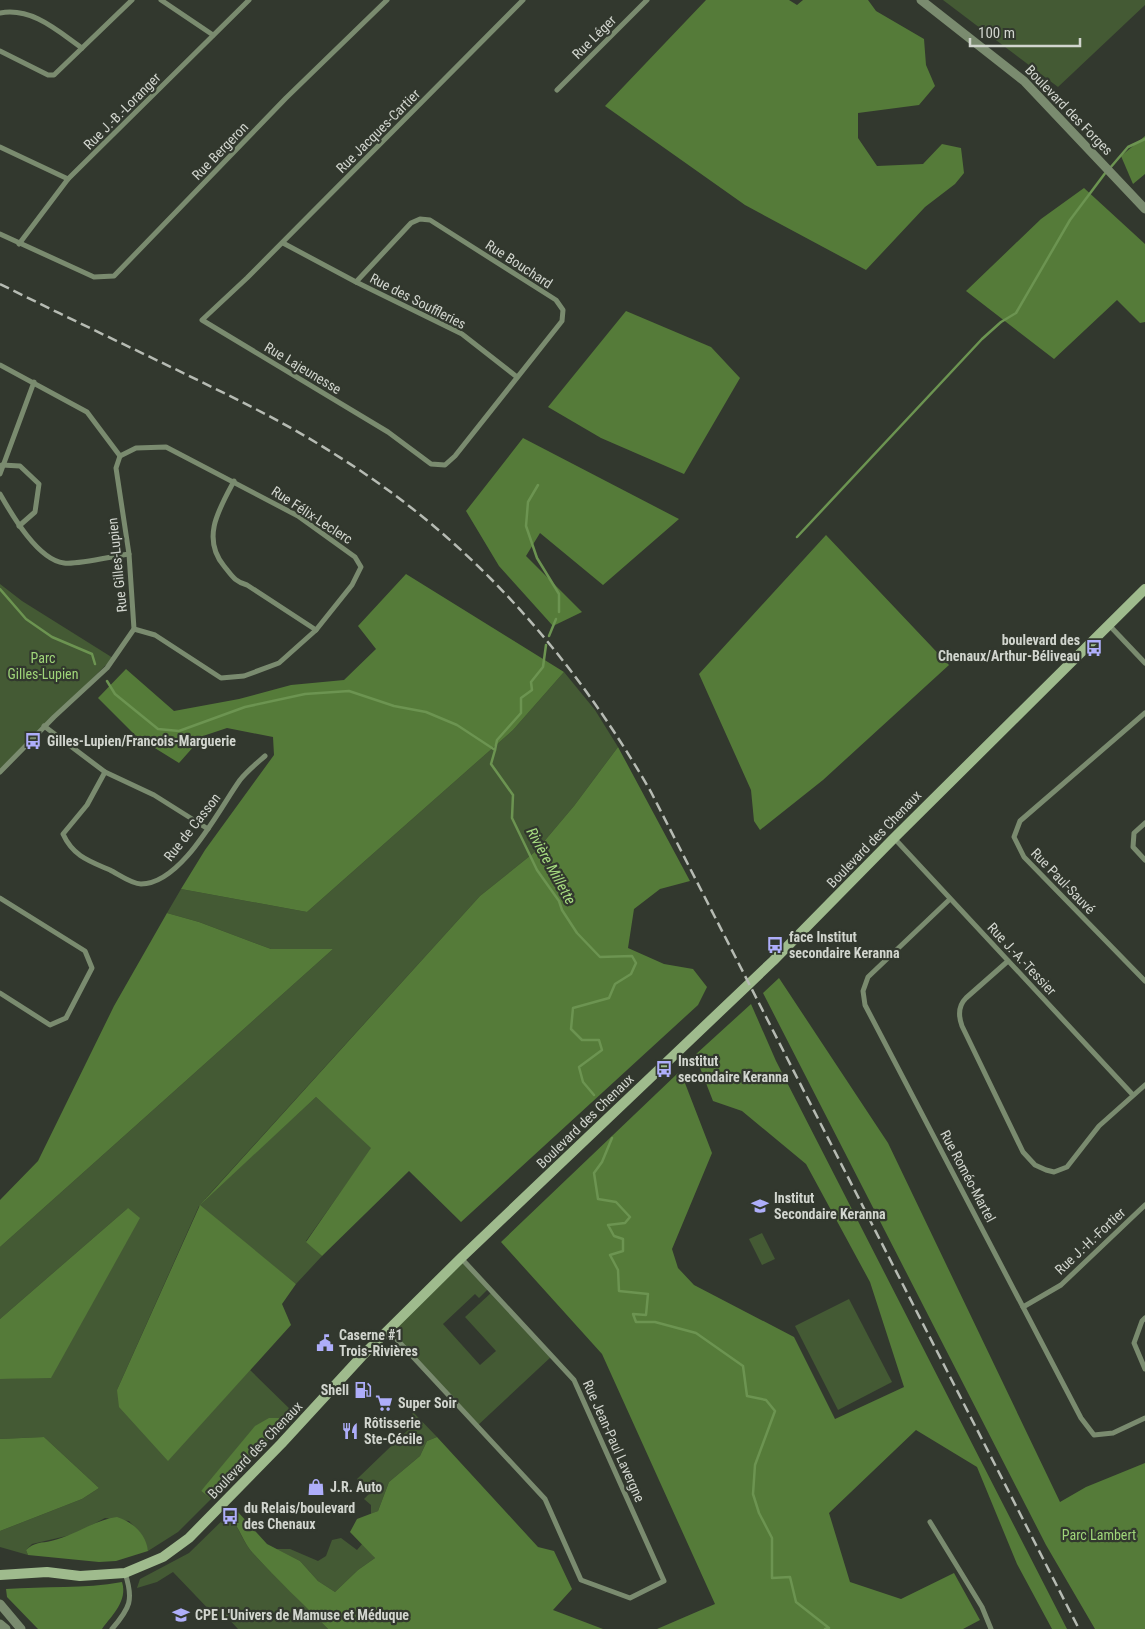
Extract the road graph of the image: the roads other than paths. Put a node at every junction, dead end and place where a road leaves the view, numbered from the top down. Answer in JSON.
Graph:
{"nodes":[{"id":1,"x":132,"y":0,"type":"edge"},
{"id":2,"x":161,"y":0,"type":"edge"},
{"id":3,"x":249,"y":0,"type":"edge"},
{"id":4,"x":387,"y":0,"type":"edge"},
{"id":5,"x":524,"y":0,"type":"edge"},
{"id":6,"x":647,"y":0,"type":"edge"},
{"id":7,"x":921,"y":0,"type":"edge"},
{"id":8,"x":0,"y":13,"type":"edge"},
{"id":9,"x":213,"y":35,"type":"junction"},
{"id":10,"x":82,"y":48,"type":"junction"},
{"id":11,"x":0,"y":51,"type":"edge"},
{"id":12,"x":557,"y":90,"type":"dead end"},
{"id":13,"x":0,"y":147,"type":"edge"},
{"id":14,"x":68,"y":179,"type":"junction"},
{"id":15,"x":1145,"y":209,"type":"edge"},
{"id":16,"x":0,"y":234,"type":"edge"},
{"id":17,"x":283,"y":243,"type":"junction"},
{"id":18,"x":19,"y":244,"type":"junction"},
{"id":19,"x":247,"y":278,"type":"joint"},
{"id":20,"x":356,"y":282,"type":"junction"},
{"id":21,"x":0,"y":365,"type":"edge"},
{"id":22,"x":518,"y":377,"type":"junction"},
{"id":23,"x":34,"y":382,"type":"junction"},
{"id":24,"x":120,"y":456,"type":"junction"},
{"id":25,"x":445,"y":464,"type":"joint"},
{"id":26,"x":2,"y":465,"type":"junction"},
{"id":27,"x":0,"y":474,"type":"edge"},
{"id":28,"x":234,"y":481,"type":"junction"},
{"id":29,"x":0,"y":494,"type":"edge"},
{"id":30,"x":19,"y":526,"type":"junction"},
{"id":31,"x":129,"y":554,"type":"junction"},
{"id":32,"x":1145,"y":589,"type":"edge"},
{"id":33,"x":1109,"y":625,"type":"junction"},
{"id":34,"x":134,"y":629,"type":"junction"},
{"id":35,"x":316,"y":630,"type":"junction"},
{"id":36,"x":1145,"y":663,"type":"edge"},
{"id":37,"x":1145,"y":713,"type":"edge"},
{"id":38,"x":44,"y":726,"type":"junction"},
{"id":39,"x":265,"y":756,"type":"dead end"},
{"id":40,"x":0,"y":772,"type":"edge"},
{"id":41,"x":105,"y":772,"type":"junction"},
{"id":42,"x":1145,"y":823,"type":"edge"},
{"id":43,"x":208,"y":829,"type":"junction"},
{"id":44,"x":894,"y":838,"type":"junction"},
{"id":45,"x":1145,"y":860,"type":"edge"},
{"id":46,"x":0,"y":898,"type":"edge"},
{"id":47,"x":950,"y":898,"type":"junction"},
{"id":48,"x":1008,"y":961,"type":"junction"},
{"id":49,"x":1145,"y":981,"type":"edge"},
{"id":50,"x":0,"y":993,"type":"edge"},
{"id":51,"x":1145,"y":1085,"type":"edge"},
{"id":52,"x":1133,"y":1095,"type":"junction"},
{"id":53,"x":1145,"y":1205,"type":"edge"},
{"id":54,"x":461,"y":1258,"type":"junction"},
{"id":55,"x":1023,"y":1307,"type":"junction"},
{"id":56,"x":1145,"y":1318,"type":"edge"},
{"id":57,"x":388,"y":1330,"type":"junction"},
{"id":58,"x":1145,"y":1369,"type":"edge"},
{"id":59,"x":1145,"y":1418,"type":"edge"},
{"id":60,"x":930,"y":1522,"type":"dead end"},
{"id":61,"x":125,"y":1573,"type":"junction"},
{"id":62,"x":0,"y":1575,"type":"edge"},
{"id":63,"x":0,"y":1604,"type":"edge"},
{"id":64,"x":0,"y":1624,"type":"edge"},
{"id":65,"x":6,"y":1629,"type":"edge"},
{"id":66,"x":20,"y":1629,"type":"edge"},
{"id":67,"x":112,"y":1629,"type":"edge"},
{"id":68,"x":991,"y":1629,"type":"edge"}],
"edges":[{"from":1,"to":10,"type":"street"},
{"from":2,"to":9,"type":"street"},
{"from":3,"to":9,"type":"street","name":"Rue J.-B.-Loranger"},
{"from":4,"to":18,"type":"street","name":"Rue Bergeron"},
{"from":5,"to":17,"type":"street","name":"Rue Jacques-Cartier"},
{"from":6,"to":12,"type":"street","name":"Rue Léger"},
{"from":7,"to":15,"type":"street","name":"Boulevard des Forges"},
{"from":8,"to":10,"type":"street"},
{"from":9,"to":14,"type":"street","name":"Rue J.-B.-Loranger"},
{"from":10,"to":11,"type":"street"},
{"from":13,"to":14,"type":"street"},
{"from":14,"to":18,"type":"street","name":"Rue J.-B.-Loranger"},
{"from":16,"to":18,"type":"street","name":"Rue Bergeron"},
{"from":17,"to":19,"type":"street","name":"Rue Jacques-Cartier"},
{"from":17,"to":20,"type":"street","name":"Rue des Souffleries"},
{"from":19,"to":25,"type":"street","name":"Rue Lajeunesse"},
{"from":20,"to":22,"type":"street","name":"Rue des Souffleries"},
{"from":20,"to":22,"type":"street","name":"Rue Bouchard"},
{"from":21,"to":23,"type":"street"},
{"from":22,"to":25,"type":"street","name":"Rue Bouchard"},
{"from":23,"to":24,"type":"street"},
{"from":23,"to":26,"type":"street"},
{"from":24,"to":28,"type":"street","name":"Rue Félix-Leclerc"},
{"from":24,"to":31,"type":"street","name":"Rue Gilles-Lupien"},
{"from":26,"to":27,"type":"street"},
{"from":26,"to":30,"type":"street"},
{"from":28,"to":35,"type":"street"},
{"from":28,"to":35,"type":"street","name":"Rue Félix-Leclerc"},
{"from":29,"to":30,"type":"street"},
{"from":30,"to":31,"type":"street"},
{"from":31,"to":34,"type":"street","name":"Rue Gilles-Lupien"},
{"from":32,"to":33,"type":"main road","name":"Boulevard des Chenaux"},
{"from":33,"to":36,"type":"street"},
{"from":33,"to":44,"type":"main road","name":"Boulevard des Chenaux"},
{"from":34,"to":35,"type":"street","name":"Rue Félix-Leclerc"},
{"from":34,"to":38,"type":"street","name":"Rue Gilles-Lupien"},
{"from":37,"to":49,"type":"street","name":"Rue Paul-Sauvé"},
{"from":38,"to":40,"type":"street","name":"Rue Gilles-Lupien"},
{"from":38,"to":41,"type":"street"},
{"from":39,"to":43,"type":"street","name":"Rue de Casson"},
{"from":41,"to":43,"type":"street"},
{"from":41,"to":43,"type":"street","name":"Rue de Casson"},
{"from":42,"to":45,"type":"street"},
{"from":44,"to":47,"type":"street","name":"Rue J.-A.-Tessier"},
{"from":44,"to":54,"type":"main road","name":"Boulevard des Chenaux"},
{"from":46,"to":50,"type":"street"},
{"from":47,"to":48,"type":"street","name":"Rue J.-A.-Tessier"},
{"from":47,"to":55,"type":"street","name":"Rue Roméo-Martel"},
{"from":48,"to":52,"type":"street","name":"Rue J.-A.-Tessier"},
{"from":48,"to":52,"type":"street"},
{"from":51,"to":52,"type":"street"},
{"from":53,"to":55,"type":"street","name":"Rue J.-H.-Fortier"},
{"from":54,"to":57,"type":"main road","name":"Boulevard des Chenaux"},
{"from":54,"to":57,"type":"street","name":"Rue Jean-Paul Lavergne"},
{"from":55,"to":59,"type":"street","name":"Rue Roméo-Martel"},
{"from":56,"to":58,"type":"street"},
{"from":57,"to":61,"type":"main road","name":"Boulevard des Chenaux"},
{"from":60,"to":68,"type":"street"},
{"from":61,"to":62,"type":"main road","name":"Boulevard des Chenaux"},
{"from":61,"to":67,"type":"street"},
{"from":63,"to":66,"type":"street"},
{"from":64,"to":65,"type":"street"}]}
